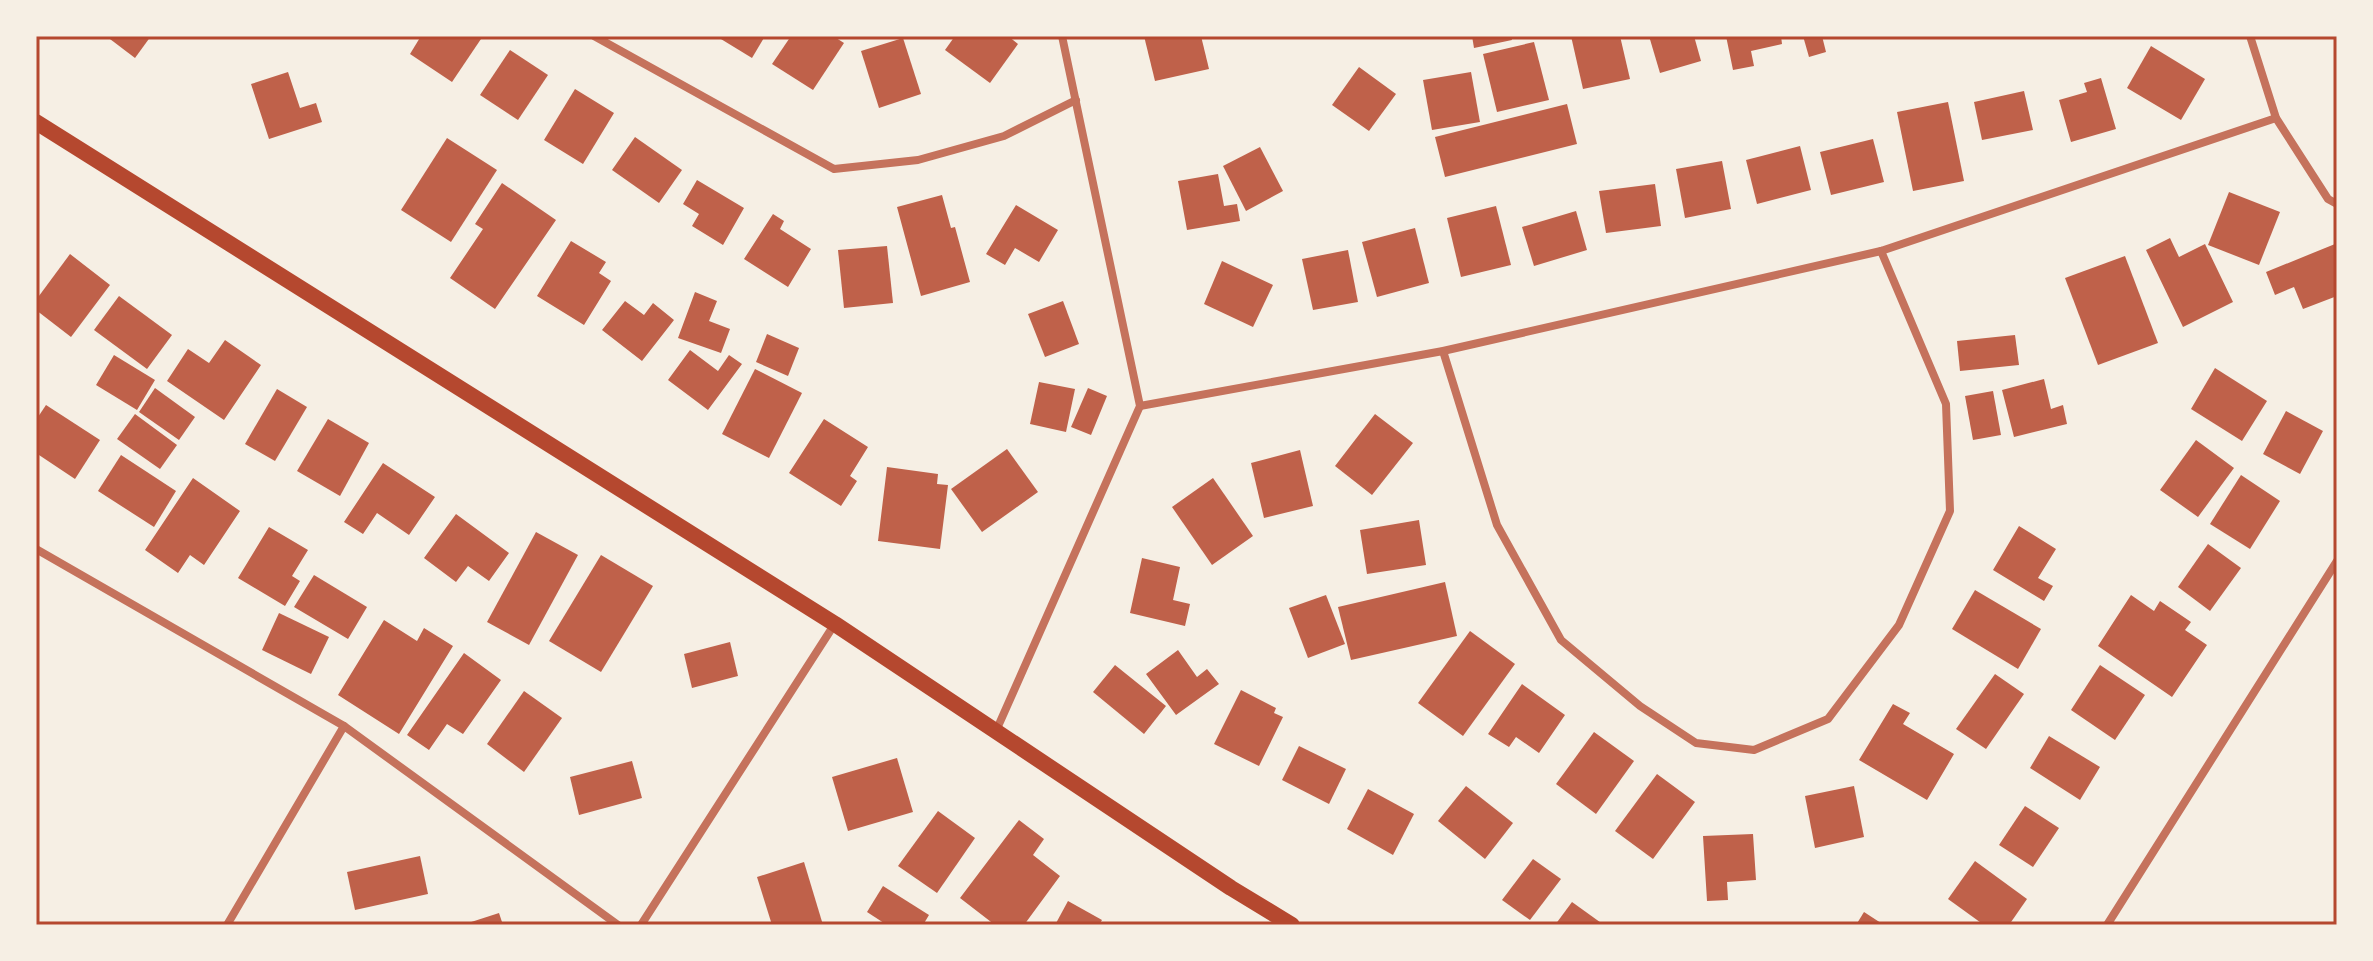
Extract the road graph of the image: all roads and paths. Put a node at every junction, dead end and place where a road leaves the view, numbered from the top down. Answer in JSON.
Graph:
{"nodes":[{"id":1,"x":594,"y":36,"type":"edge"},
{"id":2,"x":1062,"y":36,"type":"edge"},
{"id":3,"x":2250,"y":36,"type":"edge"},
{"id":4,"x":1076,"y":100,"type":"junction"},
{"id":5,"x":2276,"y":118,"type":"junction"},
{"id":6,"x":36,"y":122,"type":"edge"},
{"id":7,"x":2337,"y":204,"type":"edge"},
{"id":8,"x":1881,"y":251,"type":"junction"},
{"id":9,"x":1443,"y":351,"type":"junction"},
{"id":10,"x":1140,"y":406,"type":"junction"},
{"id":11,"x":36,"y":549,"type":"edge"},
{"id":12,"x":2337,"y":561,"type":"edge"},
{"id":13,"x":835,"y":624,"type":"junction"},
{"id":14,"x":344,"y":726,"type":"junction"},
{"id":15,"x":996,"y":731,"type":"junction"},
{"id":16,"x":227,"y":925,"type":"edge"},
{"id":17,"x":618,"y":925,"type":"edge"},
{"id":18,"x":641,"y":925,"type":"edge"},
{"id":19,"x":1292,"y":925,"type":"edge"},
{"id":20,"x":2107,"y":925,"type":"edge"}],
"edges":[{"from":1,"to":4,"type":"street"},
{"from":2,"to":4,"type":"street"},
{"from":3,"to":5,"type":"street"},
{"from":4,"to":10,"type":"street"},
{"from":5,"to":7,"type":"street"},
{"from":5,"to":8,"type":"street"},
{"from":6,"to":13,"type":"main road"},
{"from":8,"to":9,"type":"street"},
{"from":8,"to":9,"type":"street"},
{"from":9,"to":10,"type":"street"},
{"from":10,"to":15,"type":"street"},
{"from":11,"to":14,"type":"street"},
{"from":12,"to":20,"type":"street"},
{"from":13,"to":15,"type":"main road"},
{"from":13,"to":18,"type":"street"},
{"from":14,"to":16,"type":"street"},
{"from":14,"to":17,"type":"street"},
{"from":15,"to":19,"type":"main road"}]}
